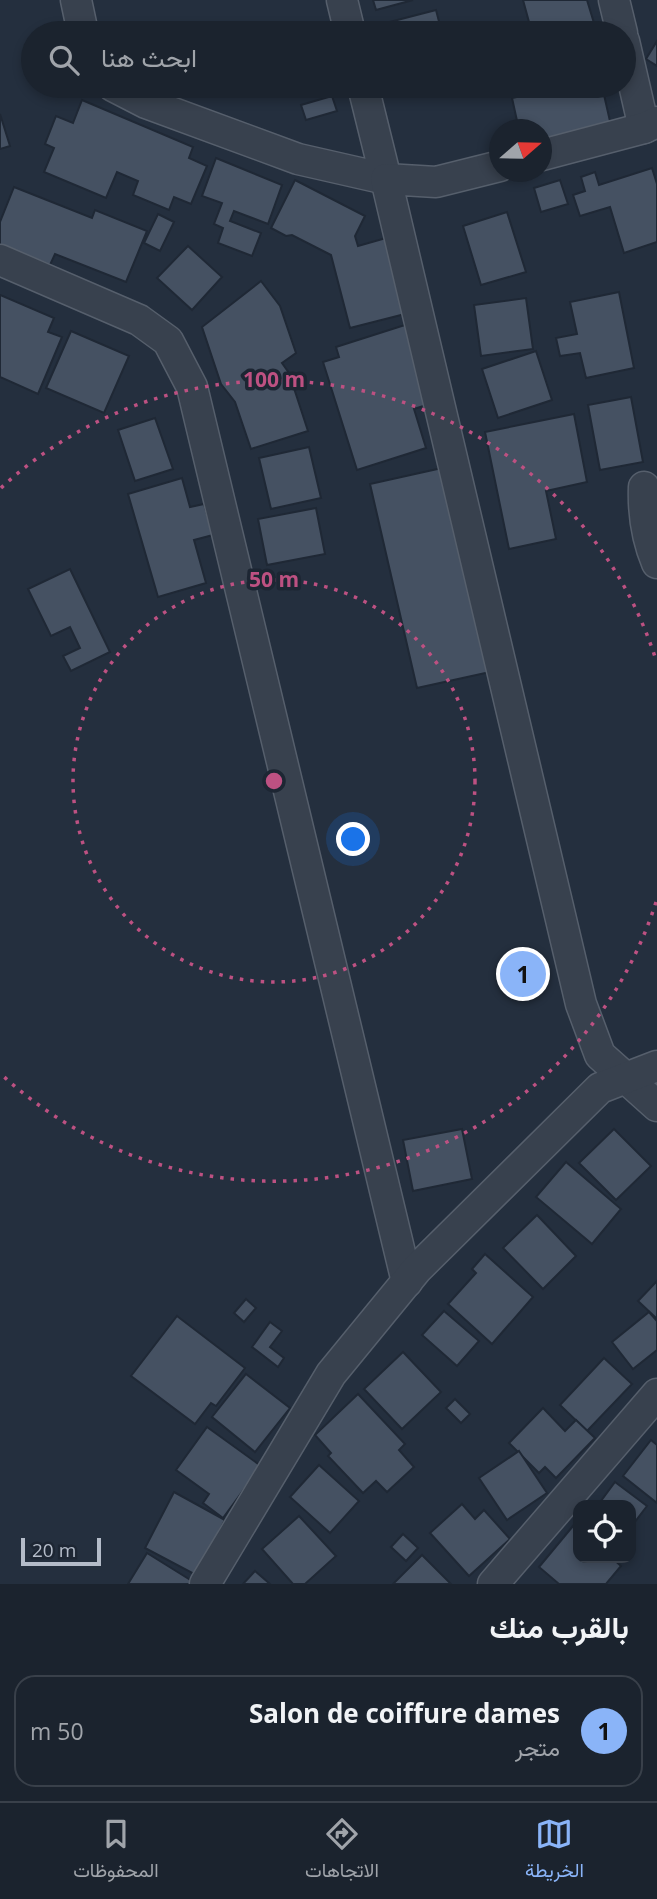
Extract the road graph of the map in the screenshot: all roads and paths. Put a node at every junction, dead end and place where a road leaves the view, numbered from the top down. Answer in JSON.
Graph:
{"nodes":[{"id":1,"x":76,"y":0,"type":"edge"},
{"id":2,"x":342,"y":0,"type":"edge"},
{"id":3,"x":614,"y":0,"type":"edge"},
{"id":4,"x":80,"y":21,"type":"edge"},
{"id":5,"x":347,"y":21,"type":"edge"},
{"id":6,"x":619,"y":21,"type":"edge"},
{"id":7,"x":636,"y":78,"type":"edge"},
{"id":8,"x":136,"y":98,"type":"edge"},
{"id":9,"x":366,"y":98,"type":"edge"},
{"id":10,"x":651,"y":125,"type":"edge"},
{"id":11,"x":552,"y":152,"type":"edge"},
{"id":12,"x":489,"y":169,"type":"edge"},
{"id":13,"x":386,"y":179,"type":"junction"},
{"id":14,"x":0,"y":260,"type":"edge"},
{"id":15,"x":644,"y":487,"type":"dead end"},
{"id":16,"x":657,"y":564,"type":"edge"},
{"id":17,"x":657,"y":1066,"type":"edge"},
{"id":18,"x":628,"y":1078,"type":"junction"},
{"id":19,"x":657,"y":1105,"type":"edge"},
{"id":20,"x":407,"y":1282,"type":"junction"},
{"id":21,"x":657,"y":1394,"type":"edge"},
{"id":22,"x":205,"y":1584,"type":"edge"},
{"id":23,"x":493,"y":1584,"type":"edge"}],
"edges":[{"from":1,"to":4,"type":"street"},
{"from":2,"to":5,"type":"street"},
{"from":3,"to":6,"type":"street"},
{"from":7,"to":10,"type":"street"},
{"from":8,"to":13,"type":"street"},
{"from":9,"to":13,"type":"street"},
{"from":10,"to":11,"type":"street"},
{"from":12,"to":13,"type":"street"},
{"from":13,"to":18,"type":"street"},
{"from":14,"to":20,"type":"street"},
{"from":15,"to":16,"type":"street"},
{"from":17,"to":18,"type":"street"},
{"from":18,"to":19,"type":"street"},
{"from":18,"to":20,"type":"street"},
{"from":20,"to":22,"type":"street"},
{"from":21,"to":23,"type":"street"}]}
